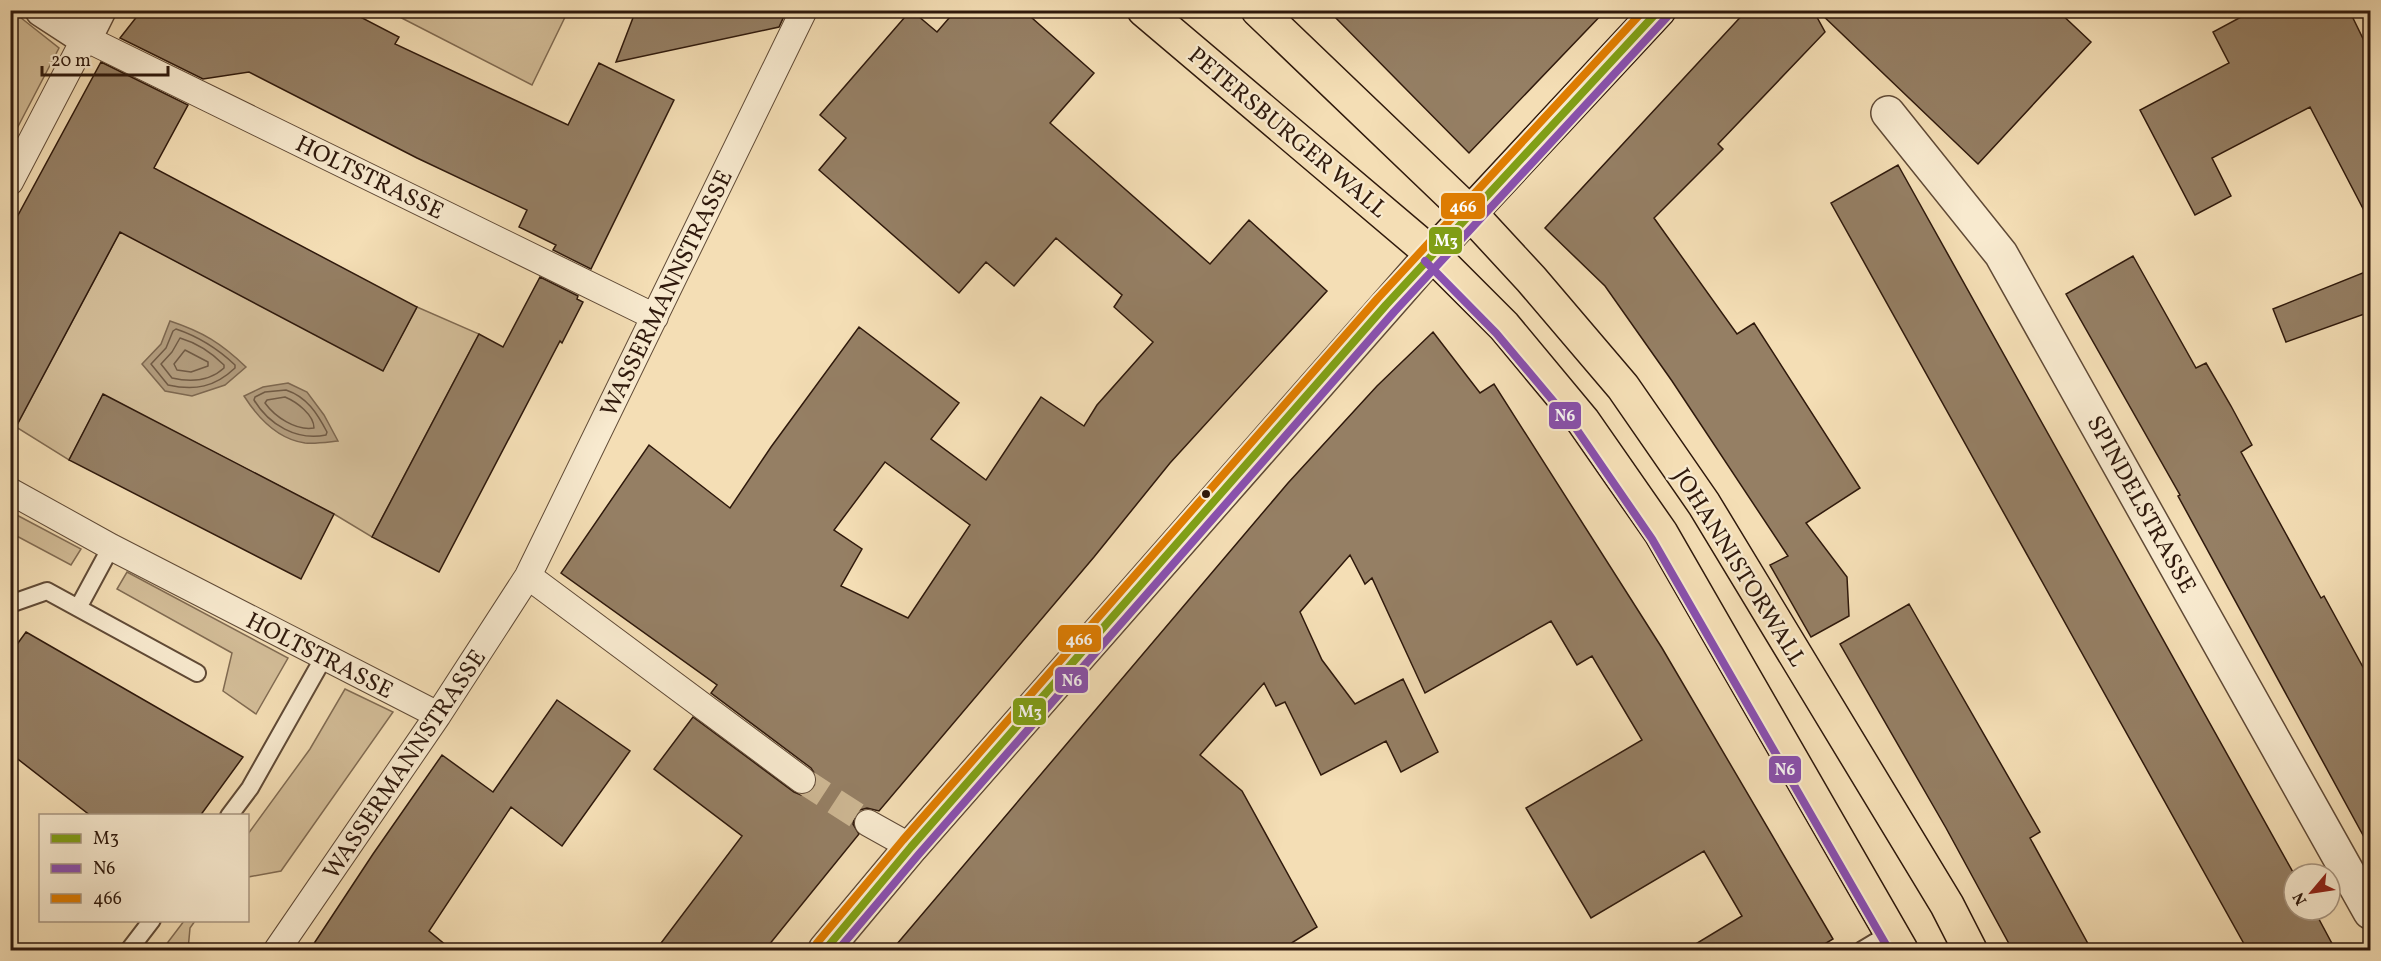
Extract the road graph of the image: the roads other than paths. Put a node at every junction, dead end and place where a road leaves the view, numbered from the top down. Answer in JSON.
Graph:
{"nodes":[{"id":1,"x":42,"y":10,"type":"edge"},
{"id":2,"x":804,"y":10,"type":"edge"},
{"id":3,"x":1144,"y":10,"type":"edge"},
{"id":4,"x":1258,"y":10,"type":"edge"},
{"id":5,"x":1659,"y":10,"type":"edge"},
{"id":6,"x":92,"y":24,"type":"edge"},
{"id":7,"x":1888,"y":113,"type":"dead end"},
{"id":8,"x":10,"y":182,"type":"edge"},
{"id":9,"x":1470,"y":213,"type":"junction"},
{"id":10,"x":1432,"y":254,"type":"junction"},
{"id":11,"x":655,"y":317,"type":"junction"},
{"id":12,"x":10,"y":491,"type":"edge"},
{"id":13,"x":111,"y":547,"type":"junction"},
{"id":14,"x":528,"y":576,"type":"junction"},
{"id":15,"x":10,"y":604,"type":"edge"},
{"id":16,"x":78,"y":608,"type":"junction"},
{"id":17,"x":324,"y":657,"type":"junction"},
{"id":18,"x":197,"y":673,"type":"dead end"},
{"id":19,"x":438,"y":716,"type":"junction"},
{"id":20,"x":802,"y":780,"type":"tunnel mouth"},
{"id":21,"x":230,"y":814,"type":"edge"},
{"id":22,"x":868,"y":823,"type":"tunnel mouth"},
{"id":23,"x":911,"y":847,"type":"junction"},
{"id":24,"x":2370,"y":912,"type":"edge"},
{"id":25,"x":151,"y":922,"type":"edge"},
{"id":26,"x":1896,"y":941,"type":"edge"},
{"id":27,"x":129,"y":951,"type":"edge"},
{"id":28,"x":278,"y":951,"type":"edge"},
{"id":29,"x":825,"y":951,"type":"edge"},
{"id":30,"x":1862,"y":951,"type":"edge"},
{"id":31,"x":1970,"y":951,"type":"edge"}],
"edges":[{"from":1,"to":6,"type":"street"},
{"from":2,"to":11,"type":"street","name":"WASSERMANNSTRASSE"},
{"from":3,"to":10,"type":"main road","name":"PETERSBURGER WALL"},
{"from":4,"to":9,"type":"main road"},
{"from":5,"to":9,"type":"main road"},
{"from":6,"to":8,"type":"street"},
{"from":6,"to":11,"type":"street","name":"HOLTSTRASSE"},
{"from":7,"to":24,"type":"street","name":"SPINDELSTRASSE"},
{"from":9,"to":10,"type":"main road"},
{"from":9,"to":31,"type":"main road","name":"JOHANNISTORWALL"},
{"from":10,"to":23,"type":"street"},
{"from":10,"to":26,"type":"main road","name":"JOHANNISTORWALL"},
{"from":11,"to":14,"type":"street","name":"WASSERMANNSTRASSE"},
{"from":12,"to":13,"type":"street","name":"HOLTSTRASSE"},
{"from":13,"to":16,"type":"lane"},
{"from":13,"to":17,"type":"street","name":"HOLTSTRASSE"},
{"from":14,"to":19,"type":"street","name":"WASSERMANNSTRASSE"},
{"from":14,"to":20,"type":"street"},
{"from":15,"to":16,"type":"lane"},
{"from":16,"to":18,"type":"lane"},
{"from":17,"to":19,"type":"street","name":"HOLTSTRASSE"},
{"from":17,"to":21,"type":"lane"},
{"from":19,"to":28,"type":"street","name":"WASSERMANNSTRASSE"},
{"from":22,"to":23,"type":"street"},
{"from":23,"to":29,"type":"street"},
{"from":25,"to":27,"type":"lane"},
{"from":26,"to":30,"type":"lane"}]}
